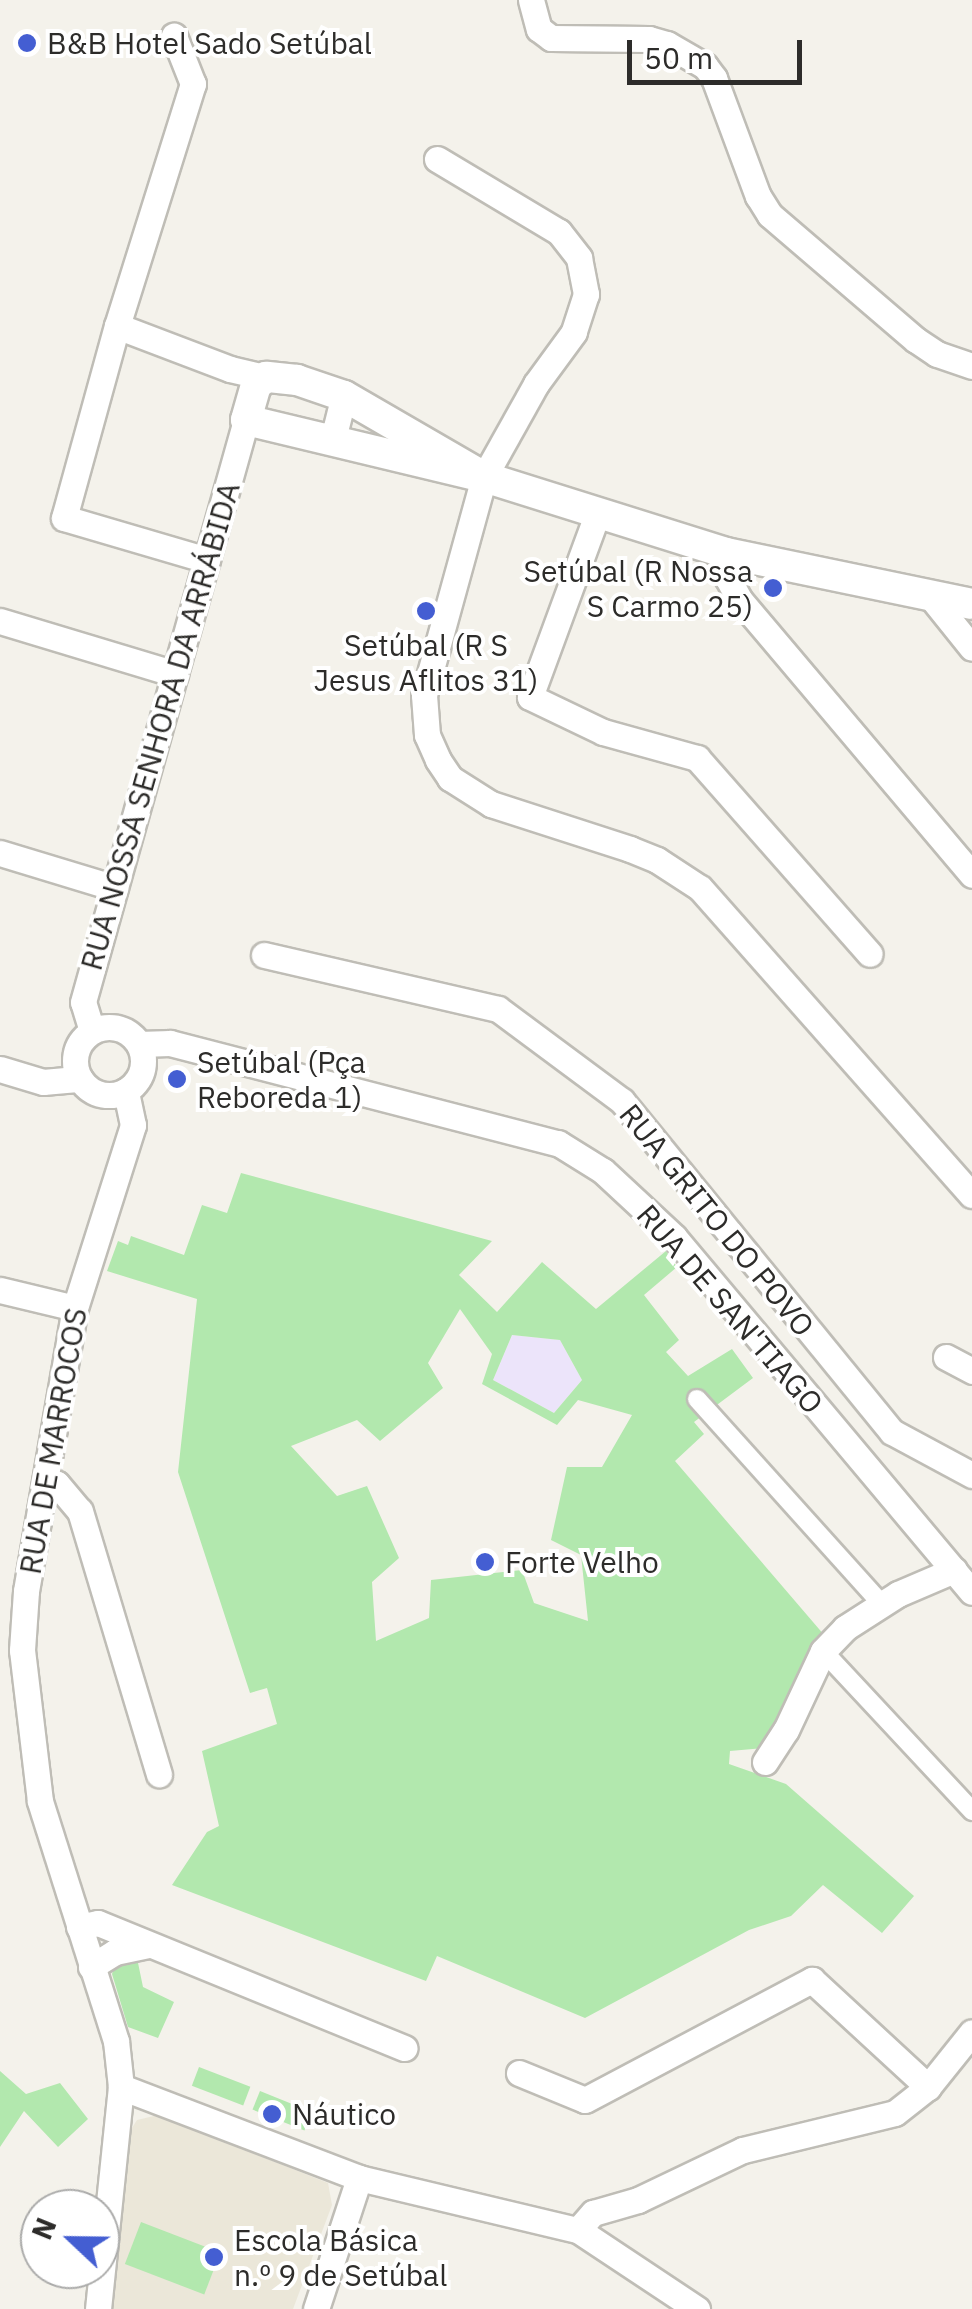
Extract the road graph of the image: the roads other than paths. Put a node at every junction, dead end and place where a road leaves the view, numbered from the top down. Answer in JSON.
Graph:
{"nodes":[{"id":1,"x":531,"y":0,"type":"edge"},
{"id":2,"x":174,"y":36,"type":"dead end"},
{"id":3,"x":437,"y":160,"type":"dead end"},
{"id":4,"x":117,"y":326,"type":"junction"},
{"id":5,"x":972,"y":366,"type":"edge"},
{"id":6,"x":344,"y":396,"type":"junction"},
{"id":7,"x":255,"y":398,"type":"junction"},
{"id":8,"x":323,"y":438,"type":"junction"},
{"id":9,"x":484,"y":477,"type":"junction"},
{"id":10,"x":598,"y":512,"type":"junction"},
{"id":11,"x":726,"y":553,"type":"junction"},
{"id":12,"x":207,"y":560,"type":"junction"},
{"id":13,"x":931,"y":598,"type":"junction"},
{"id":14,"x":972,"y":604,"type":"edge"},
{"id":15,"x":0,"y":621,"type":"edge"},
{"id":16,"x":972,"y":648,"type":"edge"},
{"id":17,"x":175,"y":674,"type":"junction"},
{"id":18,"x":0,"y":853,"type":"edge"},
{"id":19,"x":972,"y":875,"type":"edge"},
{"id":20,"x":115,"y":888,"type":"junction"},
{"id":21,"x":870,"y":954,"type":"dead end"},
{"id":22,"x":264,"y":955,"type":"dead end"},
{"id":23,"x":92,"y":1032,"type":"junction"},
{"id":24,"x":139,"y":1044,"type":"junction"},
{"id":25,"x":0,"y":1069,"type":"edge"},
{"id":26,"x":80,"y":1078,"type":"junction"},
{"id":27,"x":126,"y":1091,"type":"junction"},
{"id":28,"x":972,"y":1195,"type":"edge"},
{"id":29,"x":0,"y":1290,"type":"edge"},
{"id":30,"x":74,"y":1308,"type":"junction"},
{"id":31,"x":946,"y":1357,"type":"dead end"},
{"id":32,"x":972,"y":1371,"type":"edge"},
{"id":33,"x":697,"y":1399,"type":"dead end"},
{"id":34,"x":972,"y":1475,"type":"edge"},
{"id":35,"x":46,"y":1481,"type":"junction"},
{"id":36,"x":954,"y":1570,"type":"junction"},
{"id":37,"x":972,"y":1592,"type":"edge"},
{"id":38,"x":881,"y":1603,"type":"junction"},
{"id":39,"x":823,"y":1651,"type":"junction"},
{"id":40,"x":764,"y":1762,"type":"dead end"},
{"id":41,"x":159,"y":1774,"type":"dead end"},
{"id":42,"x":972,"y":1811,"type":"edge"},
{"id":43,"x":79,"y":1927,"type":"junction"},
{"id":44,"x":148,"y":1945,"type":"junction"},
{"id":45,"x":92,"y":1967,"type":"junction"},
{"id":46,"x":972,"y":2032,"type":"edge"},
{"id":47,"x":404,"y":2048,"type":"dead end"},
{"id":48,"x":519,"y":2073,"type":"dead end"},
{"id":49,"x":121,"y":2087,"type":"junction"},
{"id":50,"x":928,"y":2087,"type":"junction"},
{"id":51,"x":358,"y":2178,"type":"junction"},
{"id":52,"x":578,"y":2230,"type":"junction"},
{"id":53,"x":98,"y":2309,"type":"edge"},
{"id":54,"x":316,"y":2309,"type":"edge"},
{"id":55,"x":697,"y":2309,"type":"edge"}],
"edges":[{"from":1,"to":5,"type":"street"},
{"from":2,"to":4,"type":"street"},
{"from":3,"to":9,"type":"street"},
{"from":4,"to":7,"type":"street"},
{"from":4,"to":12,"type":"street"},
{"from":6,"to":7,"type":"street"},
{"from":6,"to":8,"type":"street"},
{"from":6,"to":9,"type":"street"},
{"from":7,"to":8,"type":"street"},
{"from":7,"to":12,"type":"street","name":"RUA NOSSA SENHORA DA ARRÁBIDA"},
{"from":8,"to":9,"type":"street"},
{"from":9,"to":10,"type":"street"},
{"from":9,"to":28,"type":"street"},
{"from":10,"to":11,"type":"street"},
{"from":10,"to":21,"type":"street"},
{"from":11,"to":13,"type":"street"},
{"from":11,"to":19,"type":"street"},
{"from":12,"to":17,"type":"street","name":"RUA NOSSA SENHORA DA ARRÁBIDA"},
{"from":13,"to":14,"type":"street"},
{"from":13,"to":16,"type":"street"},
{"from":15,"to":17,"type":"street"},
{"from":17,"to":20,"type":"street","name":"RUA NOSSA SENHORA DA ARRÁBIDA"},
{"from":18,"to":20,"type":"street"},
{"from":20,"to":23,"type":"street","name":"RUA NOSSA SENHORA DA ARRÁBIDA"},
{"from":22,"to":34,"type":"street","name":"RUA GRITO DO POVO"},
{"from":23,"to":24,"type":"street"},
{"from":23,"to":26,"type":"street"},
{"from":24,"to":27,"type":"street"},
{"from":24,"to":36,"type":"street","name":"RUA DE SAN'TIAGO"},
{"from":25,"to":26,"type":"street"},
{"from":26,"to":27,"type":"street"},
{"from":27,"to":30,"type":"street","name":"RUA DE MARROCOS"},
{"from":29,"to":30,"type":"street"},
{"from":30,"to":35,"type":"street","name":"RUA DE MARROCOS"},
{"from":31,"to":32,"type":"street"},
{"from":33,"to":38,"type":"street"},
{"from":35,"to":41,"type":"street"},
{"from":35,"to":43,"type":"street","name":"RUA DE MARROCOS"},
{"from":36,"to":37,"type":"street","name":"RUA DE SAN'TIAGO"},
{"from":36,"to":38,"type":"street"},
{"from":38,"to":39,"type":"street"},
{"from":39,"to":40,"type":"street"},
{"from":39,"to":42,"type":"street"},
{"from":43,"to":44,"type":"street"},
{"from":43,"to":45,"type":"street","name":"RUA DE MARROCOS"},
{"from":44,"to":45,"type":"street"},
{"from":44,"to":47,"type":"street"},
{"from":45,"to":49,"type":"street","name":"RUA DE MARROCOS"},
{"from":46,"to":50,"type":"street"},
{"from":48,"to":50,"type":"street"},
{"from":49,"to":51,"type":"street"},
{"from":49,"to":53,"type":"street","name":"RUA DE MARROCOS"},
{"from":50,"to":52,"type":"street"},
{"from":51,"to":52,"type":"street"},
{"from":51,"to":54,"type":"street"},
{"from":52,"to":55,"type":"street"}]}
